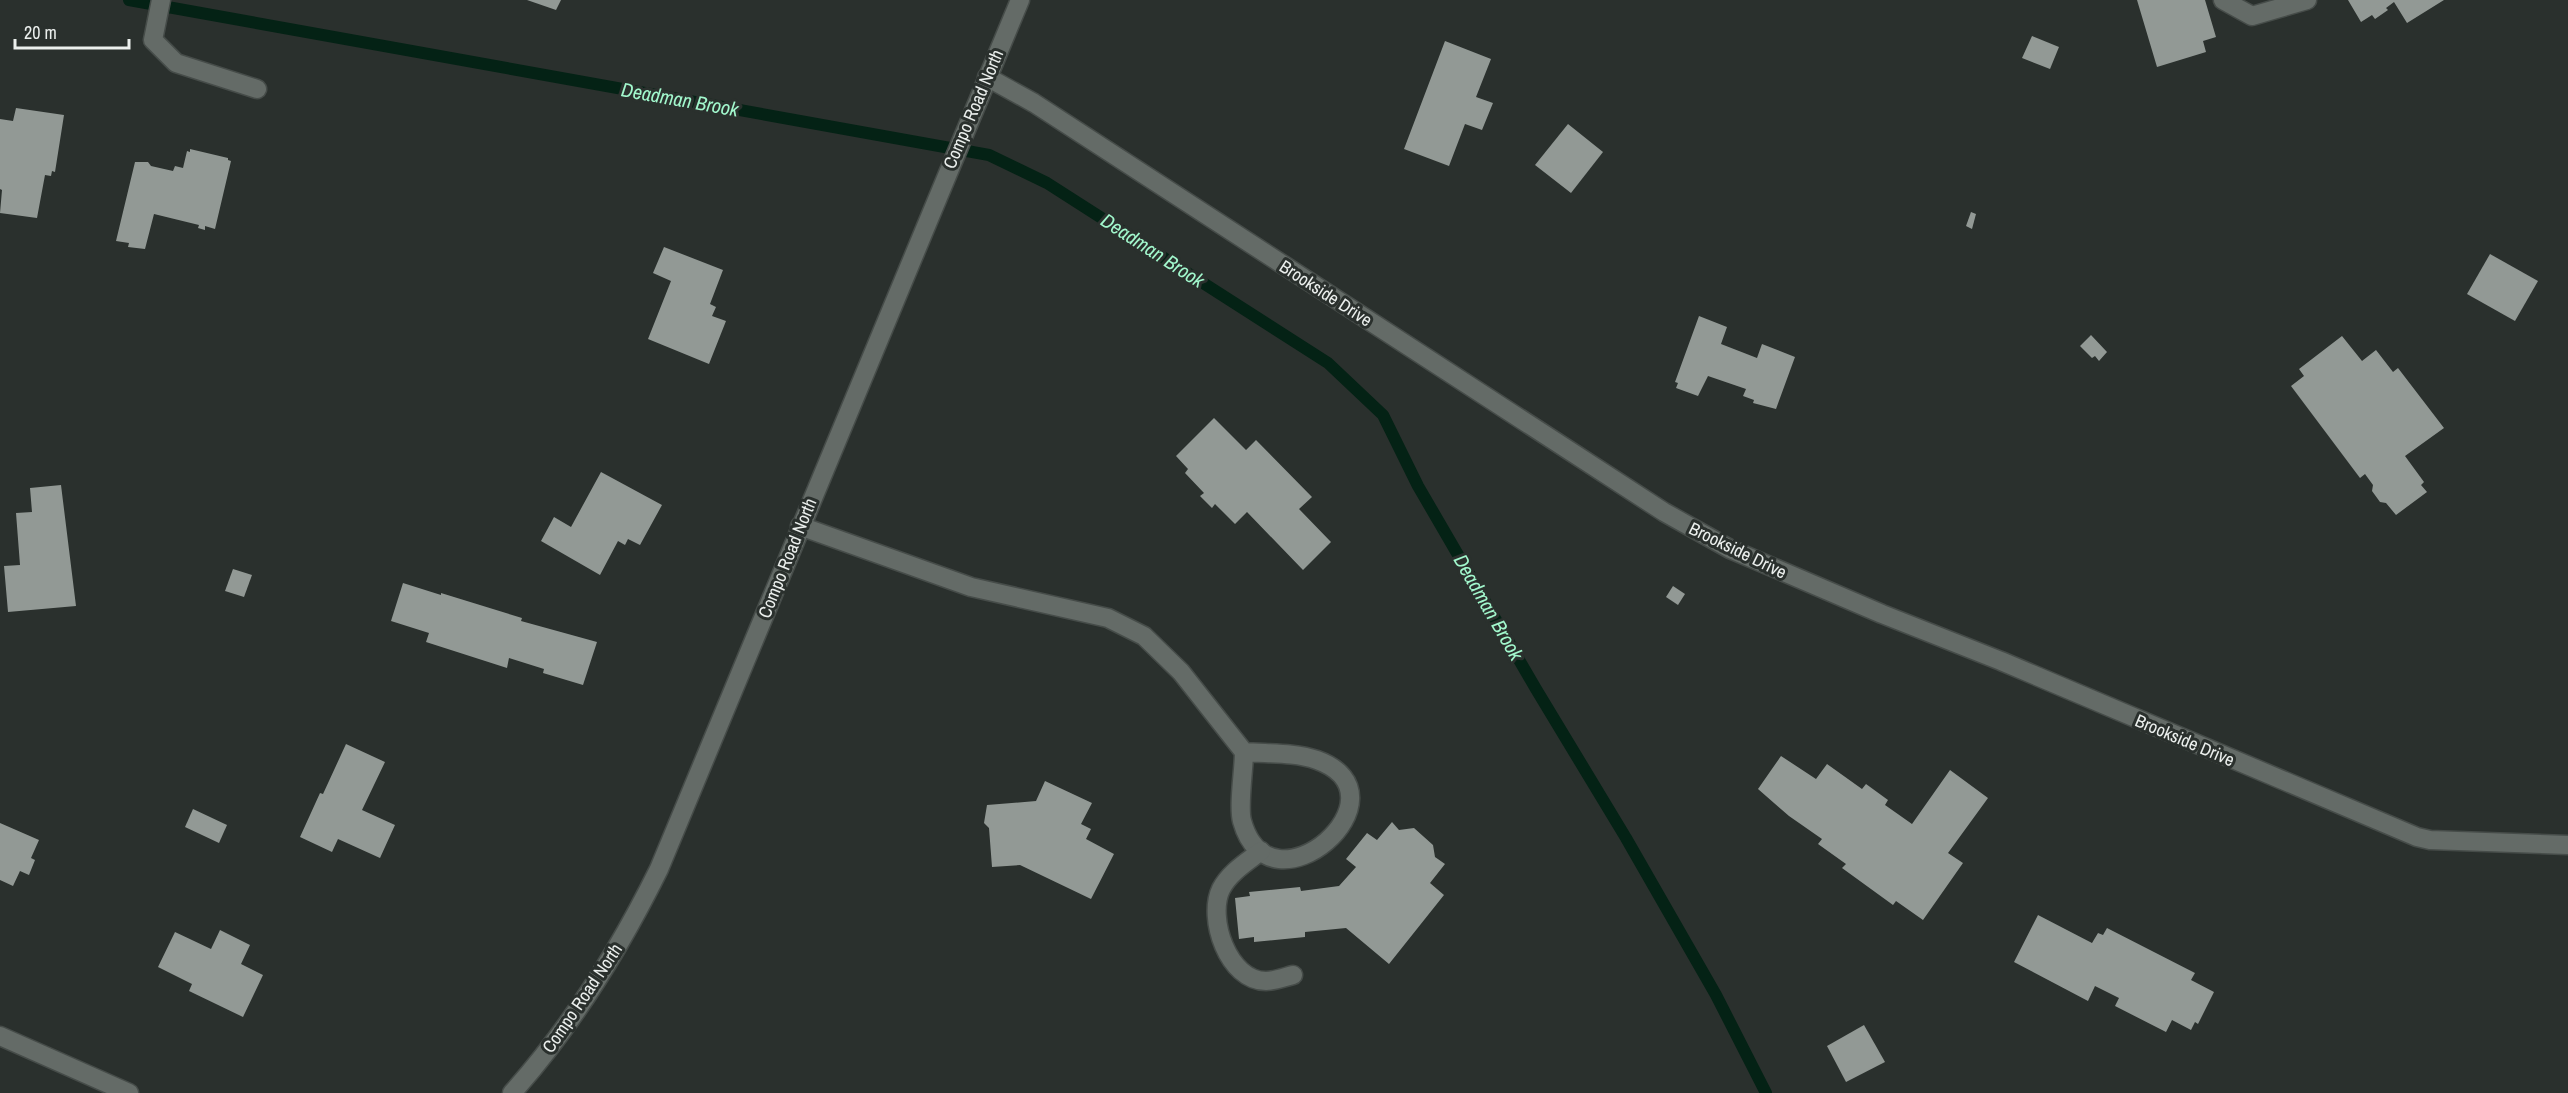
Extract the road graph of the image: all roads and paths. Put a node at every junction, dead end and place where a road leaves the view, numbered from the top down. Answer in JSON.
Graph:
{"nodes":[{"id":1,"x":161,"y":0,"type":"edge"},
{"id":2,"x":1020,"y":0,"type":"edge"},
{"id":3,"x":2223,"y":0,"type":"edge"},
{"id":4,"x":2307,"y":0,"type":"edge"},
{"id":5,"x":987,"y":76,"type":"junction"},
{"id":6,"x":257,"y":89,"type":"dead end"},
{"id":7,"x":800,"y":526,"type":"junction"},
{"id":8,"x":1244,"y":752,"type":"junction"},
{"id":9,"x":2568,"y":845,"type":"edge"},
{"id":10,"x":1261,"y":851,"type":"junction"},
{"id":11,"x":1293,"y":975,"type":"dead end"},
{"id":12,"x":0,"y":1036,"type":"edge"},
{"id":13,"x":129,"y":1093,"type":"edge"},
{"id":14,"x":512,"y":1093,"type":"edge"}],
"edges":[{"from":1,"to":6,"type":"street"},
{"from":2,"to":5,"type":"street","name":"Compo Road North"},
{"from":3,"to":4,"type":"street"},
{"from":5,"to":7,"type":"street","name":"Compo Road North"},
{"from":5,"to":9,"type":"street","name":"Brookside Drive"},
{"from":7,"to":8,"type":"street"},
{"from":7,"to":14,"type":"street","name":"Compo Road North"},
{"from":8,"to":10,"type":"street"},
{"from":8,"to":10,"type":"street"},
{"from":10,"to":11,"type":"street"},
{"from":12,"to":13,"type":"street"}]}
